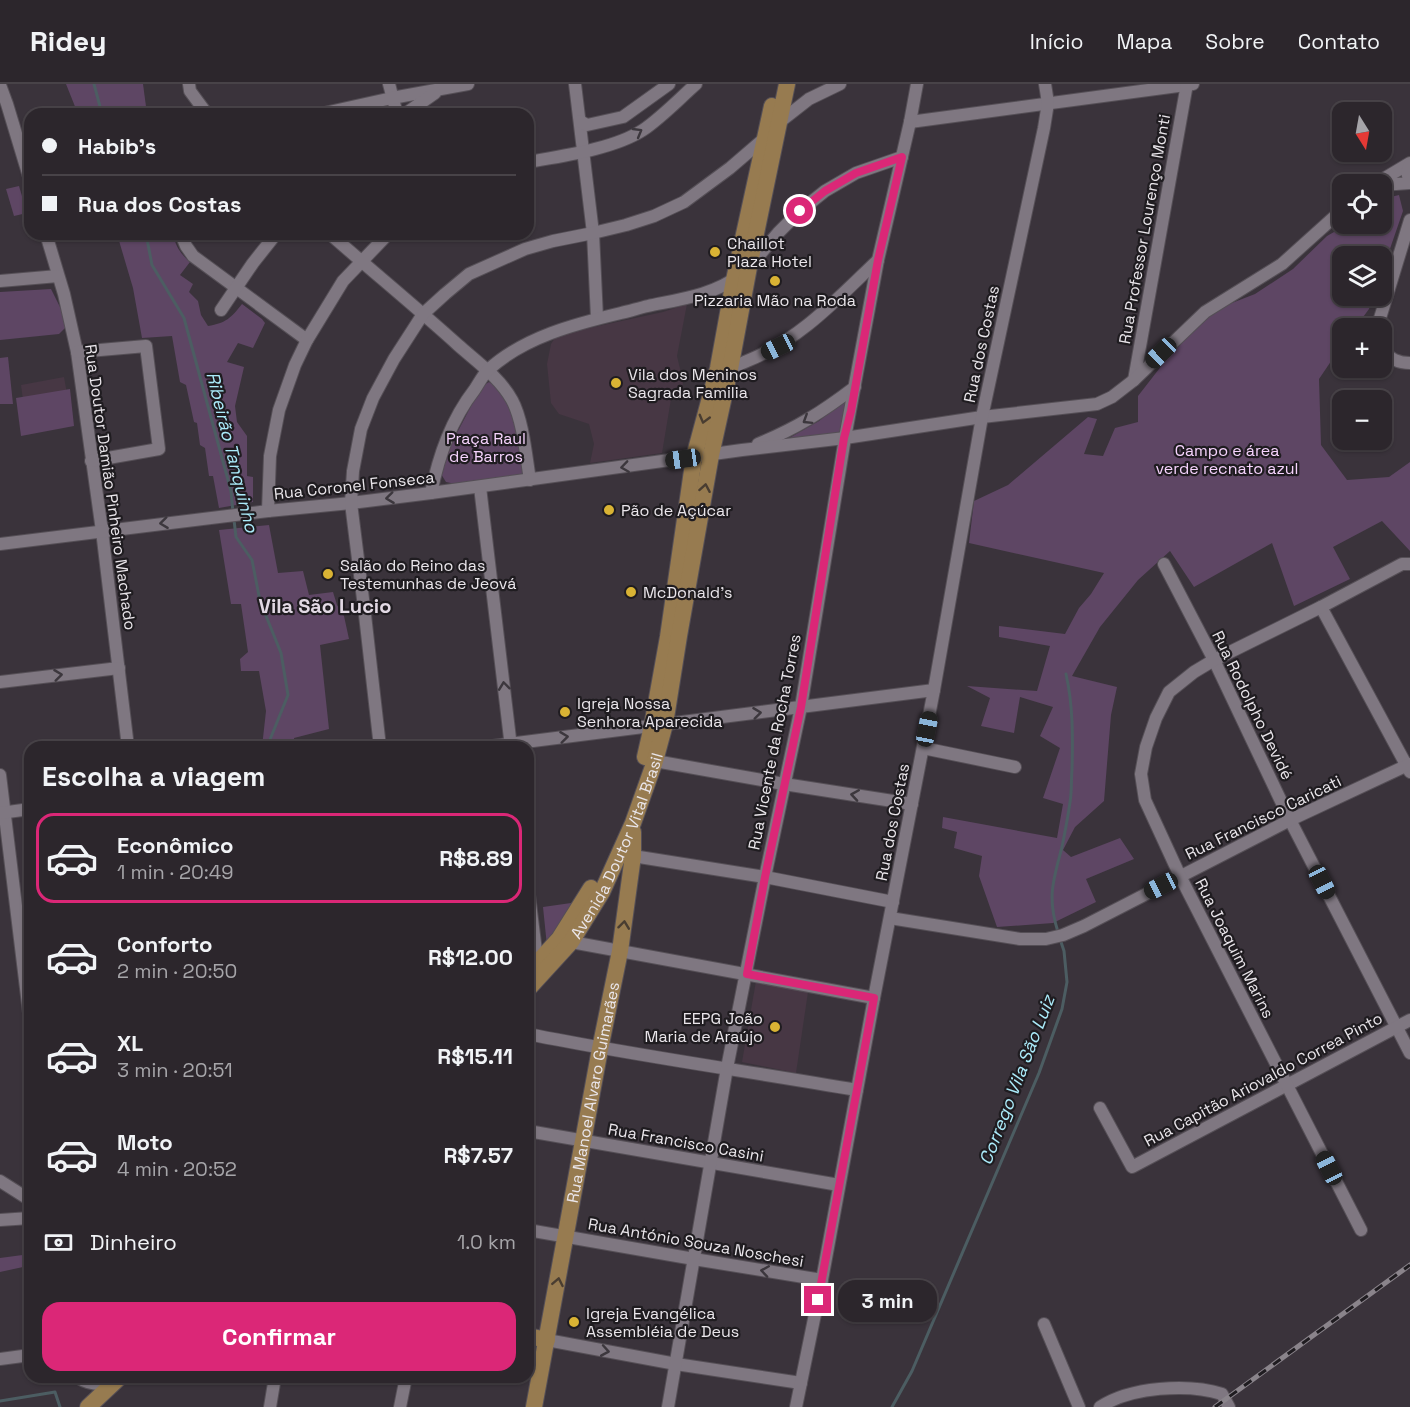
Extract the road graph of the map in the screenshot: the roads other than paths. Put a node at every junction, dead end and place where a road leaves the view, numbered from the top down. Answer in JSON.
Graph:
{"nodes":[{"id":1,"x":189,"y":84,"type":"edge"},
{"id":2,"x":389,"y":84,"type":"edge"},
{"id":3,"x":468,"y":84,"type":"edge"},
{"id":4,"x":575,"y":84,"type":"edge"},
{"id":5,"x":669,"y":84,"type":"edge"},
{"id":6,"x":696,"y":84,"type":"edge"},
{"id":7,"x":776,"y":84,"type":"edge"},
{"id":8,"x":787,"y":84,"type":"edge"},
{"id":9,"x":840,"y":84,"type":"edge"},
{"id":10,"x":917,"y":84,"type":"edge"},
{"id":11,"x":1045,"y":84,"type":"edge"},
{"id":12,"x":1189,"y":84,"type":"edge"},
{"id":13,"x":0,"y":85,"type":"edge"},
{"id":14,"x":438,"y":90,"type":"junction"},
{"id":15,"x":392,"y":98,"type":"junction"},
{"id":16,"x":1048,"y":103,"type":"junction"},
{"id":17,"x":203,"y":108,"type":"edge"},
{"id":18,"x":348,"y":108,"type":"edge"},
{"id":19,"x":395,"y":108,"type":"edge"},
{"id":20,"x":413,"y":108,"type":"edge"},
{"id":21,"x":580,"y":121,"type":"junction"},
{"id":22,"x":780,"y":121,"type":"junction"},
{"id":23,"x":910,"y":123,"type":"junction"},
{"id":24,"x":764,"y":139,"type":"junction"},
{"id":25,"x":583,"y":151,"type":"junction"},
{"id":26,"x":902,"y":157,"type":"junction"},
{"id":27,"x":24,"y":159,"type":"edge"},
{"id":28,"x":534,"y":161,"type":"edge"},
{"id":29,"x":1410,"y":164,"type":"edge"},
{"id":30,"x":1392,"y":174,"type":"edge"},
{"id":31,"x":1410,"y":183,"type":"edge"},
{"id":32,"x":1392,"y":184,"type":"edge"},
{"id":33,"x":1332,"y":219,"type":"edge"},
{"id":34,"x":1410,"y":220,"type":"edge"},
{"id":35,"x":593,"y":233,"type":"junction"},
{"id":36,"x":48,"y":240,"type":"edge"},
{"id":37,"x":184,"y":240,"type":"edge"},
{"id":38,"x":272,"y":240,"type":"edge"},
{"id":39,"x":337,"y":240,"type":"edge"},
{"id":40,"x":382,"y":240,"type":"edge"},
{"id":41,"x":878,"y":260,"type":"junction"},
{"id":42,"x":361,"y":261,"type":"junction"},
{"id":43,"x":749,"y":267,"type":"junction"},
{"id":44,"x":58,"y":276,"type":"junction"},
{"id":45,"x":734,"y":280,"type":"junction"},
{"id":46,"x":0,"y":281,"type":"edge"},
{"id":47,"x":236,"y":288,"type":"junction"},
{"id":48,"x":221,"y":310,"type":"dead end"},
{"id":49,"x":423,"y":314,"type":"junction"},
{"id":50,"x":597,"y":318,"type":"junction"},
{"id":51,"x":1380,"y":318,"type":"edge"},
{"id":52,"x":307,"y":340,"type":"junction"},
{"id":53,"x":77,"y":352,"type":"junction"},
{"id":54,"x":1392,"y":359,"type":"edge"},
{"id":55,"x":1410,"y":363,"type":"edge"},
{"id":56,"x":724,"y":368,"type":"junction"},
{"id":57,"x":488,"y":371,"type":"junction"},
{"id":58,"x":1134,"y":380,"type":"junction"},
{"id":59,"x":855,"y":387,"type":"junction"},
{"id":60,"x":982,"y":417,"type":"junction"},
{"id":61,"x":844,"y":438,"type":"junction"},
{"id":62,"x":742,"y":450,"type":"junction"},
{"id":63,"x":711,"y":455,"type":"junction"},
{"id":64,"x":694,"y":457,"type":"junction"},
{"id":65,"x":91,"y":461,"type":"junction"},
{"id":66,"x":530,"y":480,"type":"junction"},
{"id":67,"x":480,"y":487,"type":"junction"},
{"id":68,"x":431,"y":493,"type":"junction"},
{"id":69,"x":351,"y":503,"type":"junction"},
{"id":70,"x":268,"y":511,"type":"junction"},
{"id":71,"x":102,"y":531,"type":"junction"},
{"id":72,"x":0,"y":544,"type":"edge"},
{"id":73,"x":1164,"y":564,"type":"dead end"},
{"id":74,"x":1410,"y":564,"type":"edge"},
{"id":75,"x":1321,"y":607,"type":"junction"},
{"id":76,"x":1214,"y":660,"type":"junction"},
{"id":77,"x":119,"y":668,"type":"junction"},
{"id":78,"x":0,"y":682,"type":"edge"},
{"id":79,"x":934,"y":690,"type":"junction"},
{"id":80,"x":801,"y":707,"type":"junction"},
{"id":81,"x":659,"y":725,"type":"junction"},
{"id":82,"x":127,"y":741,"type":"edge"},
{"id":83,"x":379,"y":741,"type":"edge"},
{"id":84,"x":510,"y":741,"type":"edge"},
{"id":85,"x":534,"y":743,"type":"edge"},
{"id":86,"x":923,"y":748,"type":"junction"},
{"id":87,"x":655,"y":761,"type":"junction"},
{"id":88,"x":1015,"y":766,"type":"dead end"},
{"id":89,"x":1409,"y":767,"type":"edge"},
{"id":90,"x":0,"y":775,"type":"edge"},
{"id":91,"x":784,"y":784,"type":"junction"},
{"id":92,"x":912,"y":804,"type":"junction"},
{"id":93,"x":24,"y":809,"type":"edge"},
{"id":94,"x":2,"y":812,"type":"edge"},
{"id":95,"x":1290,"y":820,"type":"junction"},
{"id":96,"x":633,"y":823,"type":"junction"},
{"id":97,"x":633,"y":856,"type":"junction"},
{"id":98,"x":1180,"y":876,"type":"junction"},
{"id":99,"x":765,"y":877,"type":"junction"},
{"id":100,"x":893,"y":902,"type":"junction"},
{"id":101,"x":890,"y":918,"type":"junction"},
{"id":102,"x":565,"y":940,"type":"junction"},
{"id":103,"x":620,"y":951,"type":"junction"},
{"id":104,"x":534,"y":974,"type":"edge"},
{"id":105,"x":747,"y":974,"type":"junction"},
{"id":106,"x":24,"y":976,"type":"edge"},
{"id":107,"x":874,"y":998,"type":"junction"},
{"id":108,"x":1410,"y":1020,"type":"edge"},
{"id":109,"x":1396,"y":1027,"type":"junction"},
{"id":110,"x":534,"y":1035,"type":"edge"},
{"id":111,"x":600,"y":1049,"type":"junction"},
{"id":112,"x":1410,"y":1053,"type":"edge"},
{"id":113,"x":728,"y":1068,"type":"junction"},
{"id":114,"x":1286,"y":1086,"type":"junction"},
{"id":115,"x":857,"y":1090,"type":"junction"},
{"id":116,"x":1100,"y":1108,"type":"dead end"},
{"id":117,"x":534,"y":1132,"type":"edge"},
{"id":118,"x":584,"y":1140,"type":"junction"},
{"id":119,"x":710,"y":1163,"type":"junction"},
{"id":120,"x":0,"y":1181,"type":"edge"},
{"id":121,"x":839,"y":1185,"type":"junction"},
{"id":122,"x":24,"y":1196,"type":"edge"},
{"id":123,"x":24,"y":1218,"type":"edge"},
{"id":124,"x":0,"y":1220,"type":"edge"},
{"id":125,"x":1361,"y":1230,"type":"dead end"},
{"id":126,"x":534,"y":1231,"type":"edge"},
{"id":127,"x":566,"y":1237,"type":"junction"},
{"id":128,"x":694,"y":1259,"type":"junction"},
{"id":129,"x":822,"y":1280,"type":"junction"},
{"id":130,"x":1044,"y":1324,"type":"dead end"},
{"id":131,"x":534,"y":1337,"type":"edge"},
{"id":132,"x":547,"y":1340,"type":"junction"},
{"id":133,"x":24,"y":1356,"type":"edge"},
{"id":134,"x":0,"y":1359,"type":"edge"},
{"id":135,"x":676,"y":1364,"type":"junction"},
{"id":136,"x":91,"y":1383,"type":"edge"},
{"id":137,"x":109,"y":1383,"type":"edge"},
{"id":138,"x":114,"y":1383,"type":"edge"},
{"id":139,"x":126,"y":1383,"type":"edge"},
{"id":140,"x":274,"y":1383,"type":"edge"},
{"id":141,"x":405,"y":1383,"type":"edge"},
{"id":142,"x":801,"y":1383,"type":"junction"},
{"id":143,"x":88,"y":1407,"type":"edge"},
{"id":144,"x":102,"y":1407,"type":"edge"},
{"id":145,"x":270,"y":1407,"type":"edge"},
{"id":146,"x":400,"y":1407,"type":"edge"},
{"id":147,"x":534,"y":1407,"type":"edge"},
{"id":148,"x":668,"y":1407,"type":"edge"},
{"id":149,"x":796,"y":1407,"type":"edge"},
{"id":150,"x":1079,"y":1407,"type":"edge"},
{"id":151,"x":1100,"y":1407,"type":"edge"},
{"id":152,"x":1229,"y":1407,"type":"edge"}],
"edges":[{"from":1,"to":17,"type":"street"},
{"from":2,"to":15,"type":"street"},
{"from":3,"to":14,"type":"street"},
{"from":4,"to":21,"type":"street"},
{"from":5,"to":21,"type":"street"},
{"from":25,"to":6,"type":"street","one_way":true},
{"from":7,"to":24,"type":"main road","name":"Avenida Doutor Vital Brasil"},
{"from":8,"to":22,"type":"main road","name":"Avenida Doutor Vital Brasil"},
{"from":9,"to":22,"type":"street"},
{"from":10,"to":23,"type":"street","name":"Rua Vicente da Rocha Torres"},
{"from":11,"to":16,"type":"street","name":"Rua dos Costas"},
{"from":12,"to":16,"type":"street"},
{"from":12,"to":58,"type":"street","name":"Rua Professor Lourenço Monti"},
{"from":13,"to":27,"type":"street"},
{"from":14,"to":15,"type":"street"},
{"from":14,"to":20,"type":"street"},
{"from":15,"to":18,"type":"street"},
{"from":15,"to":19,"type":"street"},
{"from":16,"to":23,"type":"street"},
{"from":16,"to":60,"type":"street","name":"Rua dos Costas"},
{"from":21,"to":25,"type":"street"},
{"from":22,"to":24,"type":"street"},
{"from":22,"to":43,"type":"main road","name":"Avenida Doutor Vital Brasil"},
{"from":23,"to":26,"type":"street","name":"Rua Vicente da Rocha Torres"},
{"from":24,"to":35,"type":"street"},
{"from":24,"to":45,"type":"main road","name":"Avenida Doutor Vital Brasil"},
{"from":25,"to":28,"type":"street"},
{"from":25,"to":35,"type":"street"},
{"from":26,"to":41,"type":"street","name":"Rua Vicente da Rocha Torres"},
{"from":26,"to":43,"type":"street"},
{"from":29,"to":30,"type":"street"},
{"from":29,"to":31,"type":"street"},
{"from":31,"to":32,"type":"street"},
{"from":33,"to":58,"type":"street"},
{"from":34,"to":51,"type":"street"},
{"from":35,"to":49,"type":"street"},
{"from":35,"to":50,"type":"street"},
{"from":36,"to":44,"type":"street","name":"Rua Doutor Damião Pinheiro Machado"},
{"from":37,"to":47,"type":"street"},
{"from":38,"to":47,"type":"street"},
{"from":39,"to":42,"type":"street"},
{"from":40,"to":42,"type":"street"},
{"from":41,"to":56,"type":"street"},
{"from":41,"to":59,"type":"street","name":"Rua Vicente da Rocha Torres"},
{"from":42,"to":49,"type":"street"},
{"from":42,"to":52,"type":"street"},
{"from":43,"to":45,"type":"street"},
{"from":43,"to":56,"type":"main road","name":"Avenida Doutor Vital Brasil"},
{"from":44,"to":46,"type":"street"},
{"from":44,"to":53,"type":"street","name":"Rua Doutor Damião Pinheiro Machado"},
{"from":45,"to":50,"type":"street"},
{"from":45,"to":56,"type":"main road","name":"Avenida Doutor Vital Brasil"},
{"from":47,"to":48,"type":"street"},
{"from":47,"to":52,"type":"street"},
{"from":49,"to":57,"type":"street"},
{"from":49,"to":69,"type":"street"},
{"from":50,"to":57,"type":"street"},
{"from":52,"to":70,"type":"street"},
{"from":53,"to":65,"type":"street","name":"Rua Doutor Damião Pinheiro Machado"},
{"from":53,"to":65,"type":"street"},
{"from":54,"to":55,"type":"street"},
{"from":56,"to":63,"type":"main road","name":"Avenida Doutor Vital Brasil"},
{"from":56,"to":64,"type":"main road","name":"Avenida Doutor Vital Brasil","one_way":true},
{"from":57,"to":66,"type":"street"},
{"from":57,"to":68,"type":"street"},
{"from":58,"to":60,"type":"street"},
{"from":59,"to":61,"type":"street","name":"Rua Vicente da Rocha Torres"},
{"from":59,"to":62,"type":"street","one_way":true},
{"from":60,"to":61,"type":"street"},
{"from":60,"to":79,"type":"street","name":"Rua dos Costas"},
{"from":61,"to":62,"type":"street"},
{"from":61,"to":80,"type":"street","name":"Rua Vicente da Rocha Torres"},
{"from":62,"to":63,"type":"street","name":"Rua Coronel Fonseca"},
{"from":63,"to":64,"type":"street","name":"Rua Coronel Fonseca"},
{"from":81,"to":63,"type":"main road","name":"Avenida Doutor Vital Brasil","one_way":true},
{"from":64,"to":66,"type":"street","name":"Rua Coronel Fonseca","one_way":true},
{"from":64,"to":81,"type":"main road","name":"Avenida Doutor Vital Brasil"},
{"from":65,"to":71,"type":"street","name":"Rua Doutor Damião Pinheiro Machado"},
{"from":66,"to":67,"type":"street","name":"Rua Coronel Fonseca"},
{"from":67,"to":68,"type":"street","name":"Rua Coronel Fonseca"},
{"from":84,"to":67,"type":"street","one_way":true},
{"from":68,"to":69,"type":"street","name":"Rua Coronel Fonseca","one_way":true},
{"from":69,"to":70,"type":"street","name":"Rua Coronel Fonseca"},
{"from":69,"to":83,"type":"street"},
{"from":70,"to":71,"type":"street","name":"Rua Coronel Fonseca","one_way":true},
{"from":71,"to":72,"type":"street","name":"Rua Coronel Fonseca"},
{"from":71,"to":77,"type":"street","name":"Rua Doutor Damião Pinheiro Machado"},
{"from":73,"to":76,"type":"street","name":"Rua Rodolpho Devidé"},
{"from":74,"to":75,"type":"street","name":"Rua Joaquim Marins"},
{"from":75,"to":76,"type":"street","name":"Rua Joaquim Marins"},
{"from":75,"to":89,"type":"street"},
{"from":76,"to":95,"type":"street","name":"Rua Rodolpho Devidé"},
{"from":76,"to":98,"type":"street","name":"Rua Joaquim Marins"},
{"from":78,"to":77,"type":"street","one_way":true},
{"from":77,"to":82,"type":"street","name":"Rua Doutor Damião Pinheiro Machado"},
{"from":79,"to":80,"type":"street"},
{"from":79,"to":86,"type":"street","name":"Rua dos Costas"},
{"from":81,"to":80,"type":"street","one_way":true},
{"from":80,"to":91,"type":"street","name":"Rua Vicente da Rocha Torres"},
{"from":85,"to":81,"type":"street","one_way":true},
{"from":81,"to":87,"type":"main road","name":"Avenida Doutor Vital Brasil"},
{"from":81,"to":102,"type":"main road","name":"Avenida Doutor Vital Brasil"},
{"from":86,"to":88,"type":"street"},
{"from":86,"to":92,"type":"street","name":"Rua dos Costas"},
{"from":87,"to":91,"type":"street"},
{"from":87,"to":96,"type":"main road","name":"Avenida Doutor Vital Brasil"},
{"from":89,"to":95,"type":"street","name":"Rua Francisco Caricati"},
{"from":90,"to":94,"type":"street"},
{"from":92,"to":91,"type":"street","one_way":true},
{"from":91,"to":99,"type":"street","name":"Rua Vicente da Rocha Torres"},
{"from":92,"to":100,"type":"street","name":"Rua dos Costas"},
{"from":93,"to":94,"type":"street"},
{"from":94,"to":106,"type":"street"},
{"from":95,"to":98,"type":"street","name":"Rua Francisco Caricati"},
{"from":95,"to":109,"type":"street","name":"Rua Rodolpho Devidé"},
{"from":96,"to":97,"type":"main road","name":"Rua Manoel Alvaro Guimarães"},
{"from":96,"to":102,"type":"main road","name":"Avenida Doutor Vital Brasil"},
{"from":97,"to":99,"type":"street"},
{"from":103,"to":97,"type":"main road","name":"Rua Manoel Alvaro Guimarães","one_way":true},
{"from":98,"to":101,"type":"street","name":"Rua Francisco Caricati"},
{"from":98,"to":114,"type":"street","name":"Rua Joaquim Marins"},
{"from":99,"to":100,"type":"street"},
{"from":99,"to":105,"type":"street","name":"Rua Vicente da Rocha Torres"},
{"from":100,"to":101,"type":"street","name":"Rua dos Costas"},
{"from":101,"to":107,"type":"street","name":"Rua dos Costas"},
{"from":102,"to":103,"type":"street"},
{"from":102,"to":104,"type":"main road","name":"Avenida Doutor Vital Brasil"},
{"from":103,"to":105,"type":"street"},
{"from":103,"to":111,"type":"main road","name":"Rua Manoel Alvaro Guimarães"},
{"from":105,"to":107,"type":"street"},
{"from":105,"to":113,"type":"street","name":"Rua Vicente da Rocha Torres"},
{"from":107,"to":115,"type":"street","name":"Rua dos Costas"},
{"from":108,"to":109,"type":"street","name":"Rua Capitão Ariovaldo Correa Pinto"},
{"from":109,"to":112,"type":"street","name":"Rua Rodolpho Devidé"},
{"from":109,"to":114,"type":"street","name":"Rua Capitão Ariovaldo Correa Pinto"},
{"from":110,"to":111,"type":"street"},
{"from":111,"to":113,"type":"street"},
{"from":111,"to":118,"type":"main road","name":"Rua Manoel Alvaro Guimarães"},
{"from":113,"to":115,"type":"street"},
{"from":113,"to":119,"type":"street","name":"Rua Vicente da Rocha Torres"},
{"from":114,"to":116,"type":"street","name":"Rua Capitão Ariovaldo Correa Pinto"},
{"from":114,"to":125,"type":"street","name":"Rua Joaquim Marins"},
{"from":115,"to":121,"type":"street","name":"Rua dos Costas"},
{"from":117,"to":118,"type":"street","name":"Rua Francisco Casini"},
{"from":118,"to":119,"type":"street","name":"Rua Francisco Casini"},
{"from":118,"to":127,"type":"main road","name":"Rua Manoel Alvaro Guimarães"},
{"from":119,"to":121,"type":"street","name":"Rua Francisco Casini"},
{"from":119,"to":128,"type":"street","name":"Rua Vicente da Rocha Torres"},
{"from":120,"to":122,"type":"street"},
{"from":121,"to":129,"type":"street","name":"Rua dos Costas"},
{"from":123,"to":124,"type":"street"},
{"from":126,"to":127,"type":"street","name":"Rua António Souza Noschesi"},
{"from":127,"to":128,"type":"street","name":"Rua António Souza Noschesi"},
{"from":132,"to":127,"type":"main road","name":"Rua Manoel Alvaro Guimarães","one_way":true},
{"from":129,"to":128,"type":"street","name":"Rua António Souza Noschesi","one_way":true},
{"from":128,"to":135,"type":"street","name":"Rua Vicente da Rocha Torres"},
{"from":129,"to":142,"type":"street","name":"Rua dos Costas"},
{"from":130,"to":150,"type":"street"},
{"from":131,"to":132,"type":"main road"},
{"from":132,"to":135,"type":"street","one_way":true},
{"from":132,"to":147,"type":"main road","name":"Rua Manoel Alvaro Guimarães"},
{"from":133,"to":134,"type":"street"},
{"from":135,"to":142,"type":"street"},
{"from":135,"to":148,"type":"street","name":"Rua Vicente da Rocha Torres"},
{"from":136,"to":137,"type":"street"},
{"from":138,"to":143,"type":"main road"},
{"from":139,"to":144,"type":"main road"},
{"from":140,"to":145,"type":"street"},
{"from":141,"to":146,"type":"street"},
{"from":142,"to":149,"type":"street","name":"Rua dos Costas"},
{"from":151,"to":152,"type":"street"}]}
